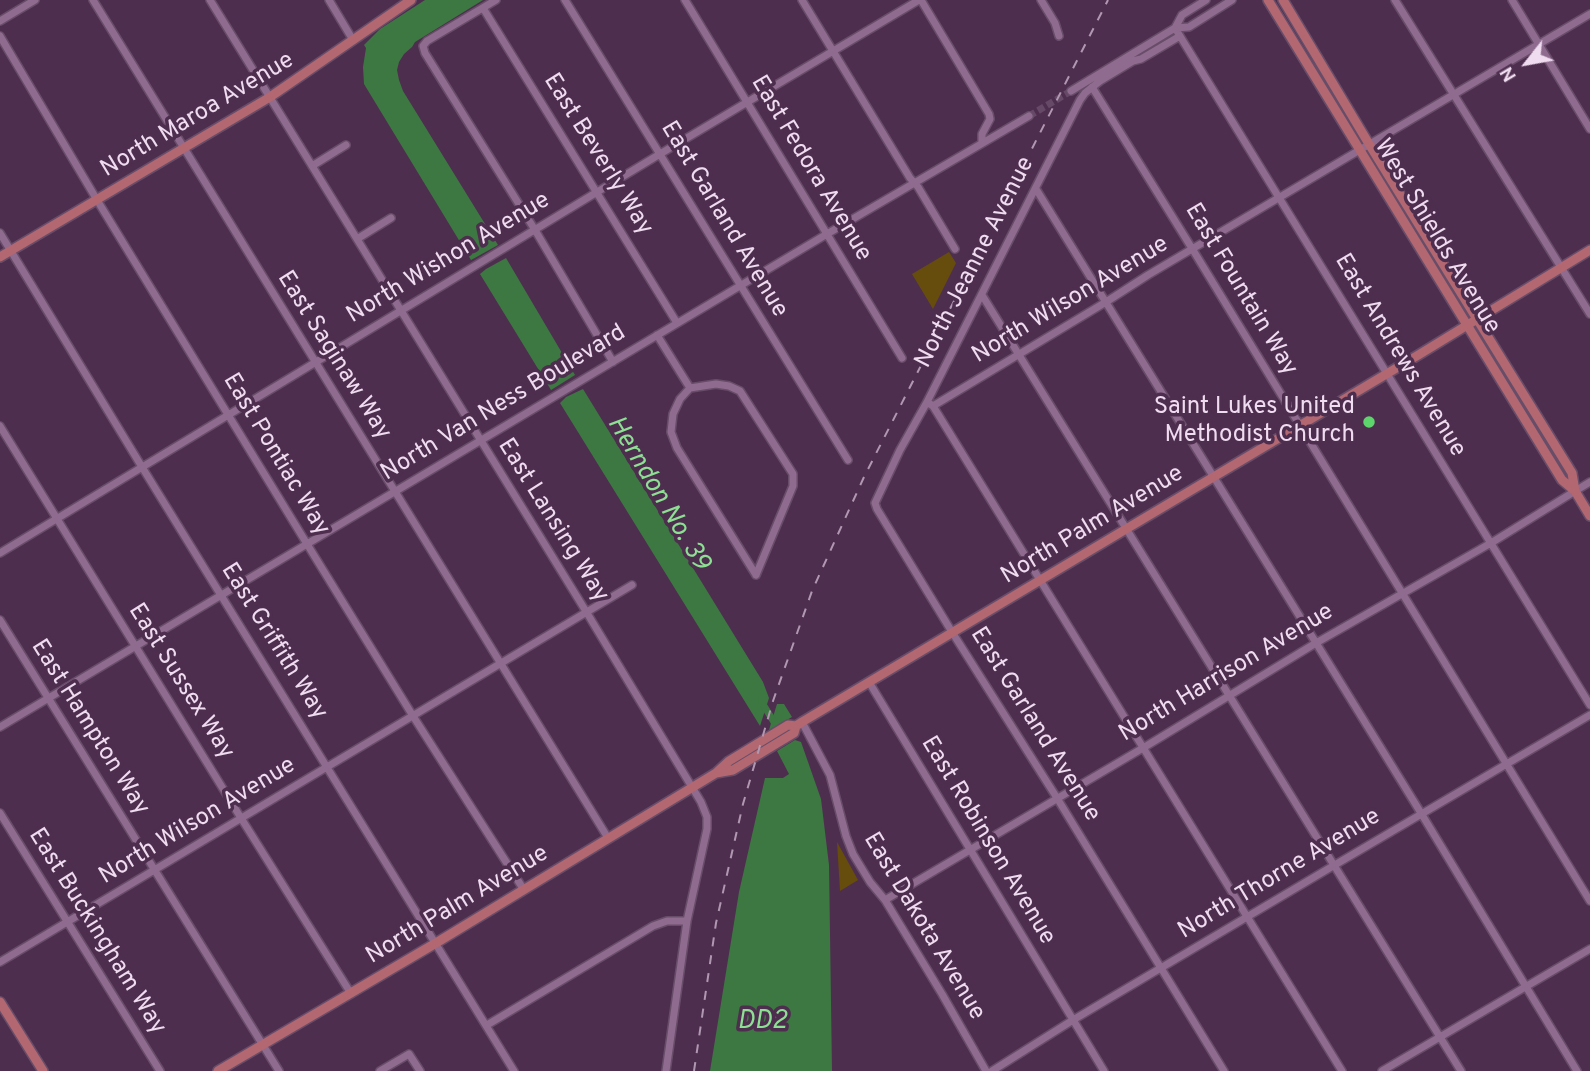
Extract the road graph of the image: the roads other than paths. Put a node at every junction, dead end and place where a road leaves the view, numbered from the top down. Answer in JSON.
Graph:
{"nodes":[{"id":1,"x":36,"y":0,"type":"edge"},
{"id":2,"x":93,"y":0,"type":"edge"},
{"id":3,"x":210,"y":0,"type":"edge"},
{"id":4,"x":329,"y":0,"type":"edge"},
{"id":5,"x":411,"y":0,"type":"edge"},
{"id":6,"x":496,"y":0,"type":"edge"},
{"id":7,"x":565,"y":0,"type":"edge"},
{"id":8,"x":685,"y":0,"type":"edge"},
{"id":9,"x":802,"y":0,"type":"edge"},
{"id":10,"x":920,"y":0,"type":"edge"},
{"id":11,"x":1041,"y":0,"type":"edge"},
{"id":12,"x":1206,"y":0,"type":"edge"},
{"id":13,"x":1232,"y":0,"type":"edge"},
{"id":14,"x":1268,"y":0,"type":"edge"},
{"id":15,"x":1283,"y":0,"type":"edge"},
{"id":16,"x":1395,"y":0,"type":"edge"},
{"id":17,"x":1512,"y":0,"type":"edge"},
{"id":18,"x":483,"y":8,"type":"junction"},
{"id":19,"x":1590,"y":14,"type":"edge"},
{"id":20,"x":0,"y":21,"type":"edge"},
{"id":21,"x":1175,"y":28,"type":"junction"},
{"id":22,"x":0,"y":36,"type":"edge"},
{"id":23,"x":1059,"y":36,"type":"dead end"},
{"id":24,"x":1180,"y":36,"type":"junction"},
{"id":25,"x":353,"y":40,"type":"junction"},
{"id":26,"x":1539,"y":43,"type":"junction"},
{"id":27,"x":1145,"y":46,"type":"junction"},
{"id":28,"x":834,"y":51,"type":"junction"},
{"id":29,"x":1133,"y":61,"type":"junction"},
{"id":30,"x":1092,"y":87,"type":"junction"},
{"id":31,"x":1071,"y":91,"type":"tunnel mouth"},
{"id":32,"x":1454,"y":95,"type":"junction"},
{"id":33,"x":270,"y":97,"type":"junction"},
{"id":34,"x":747,"y":102,"type":"junction"},
{"id":35,"x":1029,"y":116,"type":"tunnel mouth"},
{"id":36,"x":1590,"y":129,"type":"edge"},
{"id":37,"x":982,"y":142,"type":"junction"},
{"id":38,"x":1369,"y":144,"type":"junction"},
{"id":39,"x":346,"y":145,"type":"dead end"},
{"id":40,"x":183,"y":147,"type":"junction"},
{"id":41,"x":1360,"y":150,"type":"junction"},
{"id":42,"x":660,"y":154,"type":"junction"},
{"id":43,"x":312,"y":166,"type":"junction"},
{"id":44,"x":914,"y":182,"type":"junction"},
{"id":45,"x":1035,"y":189,"type":"junction"},
{"id":46,"x":597,"y":192,"type":"junction"},
{"id":47,"x":1279,"y":197,"type":"junction"},
{"id":48,"x":97,"y":200,"type":"junction"},
{"id":49,"x":391,"y":218,"type":"dead end"},
{"id":50,"x":535,"y":230,"type":"junction"},
{"id":51,"x":0,"y":233,"type":"edge"},
{"id":52,"x":827,"y":234,"type":"junction"},
{"id":53,"x":357,"y":239,"type":"junction"},
{"id":54,"x":955,"y":249,"type":"dead end"},
{"id":55,"x":1193,"y":250,"type":"junction"},
{"id":56,"x":1590,"y":250,"type":"edge"},
{"id":57,"x":11,"y":251,"type":"junction"},
{"id":58,"x":0,"y":257,"type":"edge"},
{"id":59,"x":1562,"y":267,"type":"junction"},
{"id":60,"x":741,"y":286,"type":"junction"},
{"id":61,"x":982,"y":295,"type":"junction"},
{"id":62,"x":1106,"y":302,"type":"junction"},
{"id":63,"x":401,"y":311,"type":"junction"},
{"id":64,"x":1590,"y":314,"type":"edge"},
{"id":65,"x":1478,"y":319,"type":"junction"},
{"id":66,"x":677,"y":323,"type":"junction"},
{"id":67,"x":1467,"y":325,"type":"junction"},
{"id":68,"x":657,"y":335,"type":"junction"},
{"id":69,"x":1019,"y":355,"type":"junction"},
{"id":70,"x":902,"y":358,"type":"dead end"},
{"id":71,"x":315,"y":362,"type":"junction"},
{"id":72,"x":613,"y":362,"type":"junction"},
{"id":73,"x":1387,"y":373,"type":"junction"},
{"id":74,"x":690,"y":388,"type":"junction"},
{"id":75,"x":930,"y":404,"type":"junction"},
{"id":76,"x":229,"y":415,"type":"junction"},
{"id":77,"x":1299,"y":425,"type":"junction"},
{"id":78,"x":0,"y":426,"type":"edge"},
{"id":79,"x":481,"y":441,"type":"junction"},
{"id":80,"x":848,"y":460,"type":"dead end"},
{"id":81,"x":142,"y":467,"type":"junction"},
{"id":82,"x":1212,"y":477,"type":"junction"},
{"id":83,"x":1590,"y":482,"type":"edge"},
{"id":84,"x":1575,"y":491,"type":"junction"},
{"id":85,"x":395,"y":492,"type":"junction"},
{"id":86,"x":875,"y":503,"type":"joint"},
{"id":87,"x":1590,"y":516,"type":"edge"},
{"id":88,"x":56,"y":519,"type":"junction"},
{"id":89,"x":1126,"y":529,"type":"junction"},
{"id":90,"x":1491,"y":543,"type":"junction"},
{"id":91,"x":307,"y":544,"type":"junction"},
{"id":92,"x":0,"y":553,"type":"edge"},
{"id":93,"x":1039,"y":581,"type":"junction"},
{"id":94,"x":632,"y":585,"type":"dead end"},
{"id":95,"x":1403,"y":593,"type":"junction"},
{"id":96,"x":221,"y":596,"type":"junction"},
{"id":97,"x":587,"y":613,"type":"junction"},
{"id":98,"x":0,"y":620,"type":"edge"},
{"id":99,"x":952,"y":632,"type":"junction"},
{"id":100,"x":1316,"y":643,"type":"junction"},
{"id":101,"x":135,"y":647,"type":"junction"},
{"id":102,"x":500,"y":665,"type":"junction"},
{"id":103,"x":869,"y":682,"type":"junction"},
{"id":104,"x":1229,"y":696,"type":"junction"},
{"id":105,"x":49,"y":699,"type":"junction"},
{"id":106,"x":1590,"y":705,"type":"edge"},
{"id":107,"x":1590,"y":715,"type":"edge"},
{"id":108,"x":413,"y":716,"type":"junction"},
{"id":109,"x":0,"y":727,"type":"edge"},
{"id":110,"x":794,"y":727,"type":"junction"},
{"id":111,"x":1143,"y":748,"type":"junction"},
{"id":112,"x":1507,"y":765,"type":"junction"},
{"id":113,"x":328,"y":767,"type":"junction"},
{"id":114,"x":692,"y":787,"type":"junction"},
{"id":115,"x":1057,"y":798,"type":"junction"},
{"id":116,"x":0,"y":813,"type":"edge"},
{"id":117,"x":1422,"y":813,"type":"junction"},
{"id":118,"x":241,"y":818,"type":"junction"},
{"id":119,"x":608,"y":838,"type":"junction"},
{"id":120,"x":970,"y":850,"type":"junction"},
{"id":121,"x":1333,"y":866,"type":"junction"},
{"id":122,"x":154,"y":870,"type":"junction"},
{"id":123,"x":524,"y":890,"type":"junction"},
{"id":124,"x":884,"y":900,"type":"junction"},
{"id":125,"x":1590,"y":901,"type":"edge"},
{"id":126,"x":1246,"y":917,"type":"junction"},
{"id":127,"x":687,"y":921,"type":"junction"},
{"id":128,"x":68,"y":922,"type":"junction"},
{"id":129,"x":436,"y":943,"type":"junction"},
{"id":130,"x":1590,"y":949,"type":"edge"},
{"id":131,"x":0,"y":962,"type":"edge"},
{"id":132,"x":1161,"y":968,"type":"junction"},
{"id":133,"x":1527,"y":987,"type":"junction"},
{"id":134,"x":350,"y":992,"type":"junction"},
{"id":135,"x":0,"y":1002,"type":"edge"},
{"id":136,"x":1073,"y":1020,"type":"junction"},
{"id":137,"x":487,"y":1025,"type":"junction"},
{"id":138,"x":1440,"y":1037,"type":"junction"},
{"id":139,"x":263,"y":1044,"type":"junction"},
{"id":140,"x":43,"y":1071,"type":"edge"},
{"id":141,"x":160,"y":1071,"type":"edge"},
{"id":142,"x":218,"y":1071,"type":"edge"},
{"id":143,"x":279,"y":1071,"type":"edge"},
{"id":144,"x":380,"y":1071,"type":"edge"},
{"id":145,"x":420,"y":1071,"type":"edge"},
{"id":146,"x":514,"y":1071,"type":"edge"},
{"id":147,"x":666,"y":1071,"type":"edge"},
{"id":148,"x":986,"y":1071,"type":"edge"},
{"id":149,"x":992,"y":1071,"type":"edge"},
{"id":150,"x":1104,"y":1071,"type":"edge"},
{"id":151,"x":1224,"y":1071,"type":"edge"},
{"id":152,"x":1342,"y":1071,"type":"edge"},
{"id":153,"x":1382,"y":1071,"type":"edge"},
{"id":154,"x":1461,"y":1071,"type":"edge"},
{"id":155,"x":1577,"y":1071,"type":"edge"}],
"edges":[{"from":1,"to":20,"type":"street"},
{"from":2,"to":40,"type":"street","name":"East Saginaw Way"},
{"from":3,"to":33,"type":"street","name":"East Lansing Way"},
{"from":4,"to":25,"type":"street"},
{"from":5,"to":25,"type":"main road","name":"North Maroa Avenue"},
{"from":6,"to":18,"type":"street"},
{"from":7,"to":42,"type":"street","name":"East Garland Avenue"},
{"from":8,"to":34,"type":"street","name":"East Fedora Avenue"},
{"from":9,"to":28,"type":"street"},
{"from":10,"to":28,"type":"street","name":"North Wishon Avenue"},
{"from":10,"to":37,"type":"street"},
{"from":11,"to":23,"type":"street"},
{"from":12,"to":21,"type":"street"},
{"from":13,"to":21,"type":"street"},
{"from":14,"to":41,"type":"main road","name":"West Shields Avenue"},
{"from":15,"to":38,"type":"main road","name":"West Shields Avenue"},
{"from":16,"to":32,"type":"street"},
{"from":17,"to":26,"type":"street"},
{"from":18,"to":46,"type":"street","name":"East Beverly Way"},
{"from":18,"to":50,"type":"street"},
{"from":19,"to":26,"type":"street","name":"North Wilson Avenue"},
{"from":21,"to":24,"type":"street","name":"East Andrews Avenue"},
{"from":21,"to":27,"type":"street"},
{"from":22,"to":48,"type":"street","name":"East Pontiac Way"},
{"from":24,"to":29,"type":"street","name":"North Jeanne Avenue"},
{"from":24,"to":47,"type":"street","name":"East Andrews Avenue"},
{"from":25,"to":33,"type":"main road","name":"North Maroa Avenue"},
{"from":26,"to":32,"type":"street","name":"North Wilson Avenue"},
{"from":26,"to":36,"type":"street"},
{"from":27,"to":29,"type":"street","name":"North Jeanne Avenue"},
{"from":27,"to":31,"type":"street"},
{"from":28,"to":34,"type":"street","name":"North Wishon Avenue"},
{"from":28,"to":44,"type":"street"},
{"from":29,"to":30,"type":"street","name":"North Jeanne Avenue"},
{"from":30,"to":45,"type":"street","name":"North Jeanne Avenue"},
{"from":30,"to":55,"type":"street","name":"East Fountain Way"},
{"from":32,"to":38,"type":"street","name":"North Wilson Avenue"},
{"from":32,"to":59,"type":"street"},
{"from":33,"to":40,"type":"main road","name":"North Maroa Avenue"},
{"from":33,"to":43,"type":"street","name":"East Lansing Way"},
{"from":34,"to":42,"type":"street","name":"North Wishon Avenue"},
{"from":34,"to":52,"type":"street","name":"East Fedora Avenue"},
{"from":35,"to":37,"type":"street","name":"North Van Ness Boulevard"},
{"from":37,"to":44,"type":"street","name":"North Van Ness Boulevard"},
{"from":38,"to":41,"type":"street","name":"North Wilson Avenue"},
{"from":38,"to":65,"type":"main road","name":"West Shields Avenue"},
{"from":39,"to":43,"type":"street"},
{"from":40,"to":48,"type":"main road","name":"North Maroa Avenue"},
{"from":40,"to":71,"type":"street","name":"East Saginaw Way"},
{"from":41,"to":47,"type":"street","name":"North Wilson Avenue"},
{"from":41,"to":67,"type":"main road","name":"West Shields Avenue"},
{"from":42,"to":46,"type":"street","name":"North Wishon Avenue"},
{"from":42,"to":60,"type":"street","name":"East Garland Avenue"},
{"from":43,"to":53,"type":"street","name":"East Lansing Way"},
{"from":44,"to":52,"type":"street","name":"North Van Ness Boulevard"},
{"from":44,"to":54,"type":"street"},
{"from":45,"to":61,"type":"street","name":"North Jeanne Avenue"},
{"from":45,"to":62,"type":"street"},
{"from":46,"to":50,"type":"street","name":"North Wishon Avenue"},
{"from":46,"to":66,"type":"street","name":"East Beverly Way"},
{"from":47,"to":55,"type":"street","name":"North Wilson Avenue"},
{"from":47,"to":73,"type":"street","name":"East Andrews Avenue"},
{"from":48,"to":57,"type":"main road","name":"North Maroa Avenue"},
{"from":48,"to":76,"type":"street","name":"East Pontiac Way"},
{"from":49,"to":53,"type":"street"},
{"from":50,"to":63,"type":"street","name":"North Wishon Avenue"},
{"from":50,"to":72,"type":"street"},
{"from":51,"to":57,"type":"street","name":"East Griffith Way"},
{"from":52,"to":60,"type":"street","name":"North Van Ness Boulevard"},
{"from":52,"to":70,"type":"street","name":"East Fedora Avenue"},
{"from":53,"to":63,"type":"street","name":"East Lansing Way"},
{"from":55,"to":62,"type":"street","name":"North Wilson Avenue"},
{"from":55,"to":77,"type":"street","name":"East Fountain Way"},
{"from":56,"to":59,"type":"main road","name":"North Palm Avenue"},
{"from":57,"to":58,"type":"main road","name":"North Maroa Avenue"},
{"from":57,"to":81,"type":"street","name":"East Griffith Way"},
{"from":59,"to":64,"type":"street"},
{"from":59,"to":65,"type":"main road","name":"North Palm Avenue"},
{"from":60,"to":66,"type":"street","name":"North Van Ness Boulevard"},
{"from":60,"to":80,"type":"street","name":"East Garland Avenue"},
{"from":61,"to":69,"type":"street"},
{"from":61,"to":75,"type":"street","name":"North Jeanne Avenue"},
{"from":62,"to":69,"type":"street","name":"North Wilson Avenue"},
{"from":62,"to":82,"type":"street"},
{"from":63,"to":71,"type":"street","name":"North Wishon Avenue"},
{"from":63,"to":79,"type":"street","name":"East Lansing Way"},
{"from":65,"to":67,"type":"main road","name":"North Palm Avenue"},
{"from":65,"to":84,"type":"main road","name":"West Shields Avenue"},
{"from":66,"to":68,"type":"street","name":"North Van Ness Boulevard"},
{"from":67,"to":73,"type":"main road","name":"North Palm Avenue"},
{"from":67,"to":84,"type":"main road","name":"West Shields Avenue"},
{"from":68,"to":72,"type":"street","name":"North Van Ness Boulevard"},
{"from":68,"to":74,"type":"street"},
{"from":69,"to":75,"type":"street","name":"North Wilson Avenue"},
{"from":69,"to":89,"type":"street"},
{"from":71,"to":76,"type":"street","name":"North Wishon Avenue"},
{"from":71,"to":85,"type":"street","name":"East Saginaw Way"},
{"from":72,"to":79,"type":"street","name":"North Van Ness Boulevard"},
{"from":73,"to":77,"type":"main road","name":"North Palm Avenue"},
{"from":73,"to":90,"type":"street","name":"East Andrews Avenue"},
{"from":74,"to":74,"type":"street"},
{"from":75,"to":86,"type":"street","name":"North Jeanne Avenue"},
{"from":75,"to":93,"type":"street"},
{"from":76,"to":81,"type":"street","name":"North Wishon Avenue"},
{"from":76,"to":91,"type":"street","name":"East Pontiac Way"},
{"from":77,"to":82,"type":"main road","name":"North Palm Avenue"},
{"from":77,"to":95,"type":"street","name":"East Fountain Way"},
{"from":78,"to":88,"type":"street","name":"East Sussex Way"},
{"from":79,"to":85,"type":"street","name":"North Van Ness Boulevard"},
{"from":79,"to":97,"type":"street","name":"East Lansing Way"},
{"from":81,"to":88,"type":"street","name":"North Wishon Avenue"},
{"from":81,"to":96,"type":"street","name":"East Griffith Way"},
{"from":82,"to":89,"type":"main road","name":"North Palm Avenue"},
{"from":82,"to":100,"type":"street"},
{"from":83,"to":84,"type":"street","name":"North Harrison Avenue"},
{"from":84,"to":87,"type":"main road","name":"West Shields Avenue"},
{"from":84,"to":90,"type":"street","name":"North Harrison Avenue"},
{"from":85,"to":91,"type":"street","name":"North Van Ness Boulevard"},
{"from":85,"to":102,"type":"street","name":"East Saginaw Way"},
{"from":86,"to":99,"type":"street","name":"East Garland Avenue"},
{"from":88,"to":92,"type":"street","name":"North Wishon Avenue"},
{"from":88,"to":101,"type":"street","name":"East Sussex Way"},
{"from":89,"to":93,"type":"main road","name":"North Palm Avenue"},
{"from":89,"to":104,"type":"street"},
{"from":90,"to":95,"type":"street","name":"North Harrison Avenue"},
{"from":90,"to":106,"type":"street","name":"East Andrews Avenue"},
{"from":91,"to":96,"type":"street","name":"North Van Ness Boulevard"},
{"from":91,"to":108,"type":"street","name":"East Pontiac Way"},
{"from":93,"to":99,"type":"main road","name":"North Palm Avenue"},
{"from":93,"to":111,"type":"street"},
{"from":94,"to":97,"type":"street","name":"North Wilson Avenue"},
{"from":95,"to":100,"type":"street","name":"North Harrison Avenue"},
{"from":95,"to":112,"type":"street","name":"East Fountain Way"},
{"from":96,"to":101,"type":"street","name":"North Van Ness Boulevard"},
{"from":96,"to":113,"type":"street","name":"East Griffith Way"},
{"from":97,"to":102,"type":"street","name":"North Wilson Avenue"},
{"from":97,"to":114,"type":"street","name":"East Lansing Way"},
{"from":98,"to":105,"type":"street","name":"East Hampton Way"},
{"from":99,"to":103,"type":"main road","name":"North Palm Avenue"},
{"from":99,"to":115,"type":"street","name":"East Garland Avenue"},
{"from":100,"to":104,"type":"street","name":"North Harrison Avenue"},
{"from":100,"to":117,"type":"street"},
{"from":101,"to":105,"type":"street","name":"North Van Ness Boulevard"},
{"from":101,"to":118,"type":"street","name":"East Sussex Way"},
{"from":102,"to":108,"type":"street","name":"North Wilson Avenue"},
{"from":102,"to":119,"type":"street","name":"East Saginaw Way"},
{"from":103,"to":110,"type":"main road","name":"North Palm Avenue"},
{"from":103,"to":120,"type":"street","name":"East Robinson Avenue"},
{"from":104,"to":111,"type":"street","name":"North Harrison Avenue"},
{"from":104,"to":121,"type":"street"},
{"from":105,"to":109,"type":"street","name":"North Van Ness Boulevard"},
{"from":105,"to":122,"type":"street","name":"East Hampton Way"},
{"from":107,"to":112,"type":"street","name":"North Thorne Avenue"},
{"from":108,"to":113,"type":"street","name":"North Wilson Avenue"},
{"from":108,"to":123,"type":"street","name":"East Pontiac Way"},
{"from":110,"to":114,"type":"main road","name":"North Palm Avenue"},
{"from":110,"to":124,"type":"street","name":"East Dakota Avenue"},
{"from":111,"to":115,"type":"street","name":"North Harrison Avenue"},
{"from":111,"to":126,"type":"street"},
{"from":112,"to":117,"type":"street","name":"North Thorne Avenue"},
{"from":112,"to":125,"type":"street","name":"East Fountain Way"},
{"from":113,"to":118,"type":"street","name":"North Wilson Avenue"},
{"from":113,"to":129,"type":"street","name":"East Griffith Way"},
{"from":114,"to":119,"type":"main road","name":"North Palm Avenue"},
{"from":114,"to":127,"type":"street","name":"East Lansing Way"},
{"from":115,"to":120,"type":"street","name":"North Harrison Avenue"},
{"from":115,"to":132,"type":"street","name":"East Garland Avenue"},
{"from":116,"to":128,"type":"street","name":"East Buckingham Way"},
{"from":117,"to":121,"type":"street","name":"North Thorne Avenue"},
{"from":117,"to":133,"type":"street"},
{"from":118,"to":122,"type":"street","name":"North Wilson Avenue"},
{"from":118,"to":134,"type":"street","name":"East Sussex Way"},
{"from":119,"to":123,"type":"main road","name":"North Palm Avenue"},
{"from":120,"to":124,"type":"street","name":"North Harrison Avenue"},
{"from":120,"to":136,"type":"street","name":"East Robinson Avenue"},
{"from":121,"to":126,"type":"street","name":"North Thorne Avenue"},
{"from":121,"to":138,"type":"street"},
{"from":122,"to":128,"type":"street","name":"North Wilson Avenue"},
{"from":122,"to":139,"type":"street","name":"East Hampton Way"},
{"from":123,"to":129,"type":"main road","name":"North Palm Avenue"},
{"from":124,"to":148,"type":"street","name":"East Dakota Avenue"},
{"from":126,"to":132,"type":"street","name":"North Thorne Avenue"},
{"from":126,"to":152,"type":"street"},
{"from":127,"to":137,"type":"street"},
{"from":127,"to":147,"type":"street","name":"East Lansing Way"},
{"from":128,"to":131,"type":"street","name":"North Wilson Avenue"},
{"from":128,"to":141,"type":"street","name":"East Buckingham Way"},
{"from":129,"to":134,"type":"main road","name":"North Palm Avenue"},
{"from":129,"to":137,"type":"street","name":"East Griffith Way"},
{"from":130,"to":133,"type":"street"},
{"from":132,"to":136,"type":"street","name":"North Thorne Avenue"},
{"from":132,"to":151,"type":"street","name":"East Garland Avenue"},
{"from":133,"to":138,"type":"street"},
{"from":133,"to":155,"type":"street"},
{"from":134,"to":139,"type":"main road","name":"North Palm Avenue"},
{"from":135,"to":140,"type":"main road"},
{"from":136,"to":149,"type":"street","name":"North Thorne Avenue"},
{"from":136,"to":150,"type":"street","name":"East Robinson Avenue"},
{"from":137,"to":146,"type":"street","name":"East Griffith Way"},
{"from":138,"to":153,"type":"street"},
{"from":138,"to":154,"type":"street"},
{"from":139,"to":142,"type":"main road","name":"North Palm Avenue"},
{"from":139,"to":143,"type":"street","name":"East Hampton Way"},
{"from":144,"to":145,"type":"street"}]}
